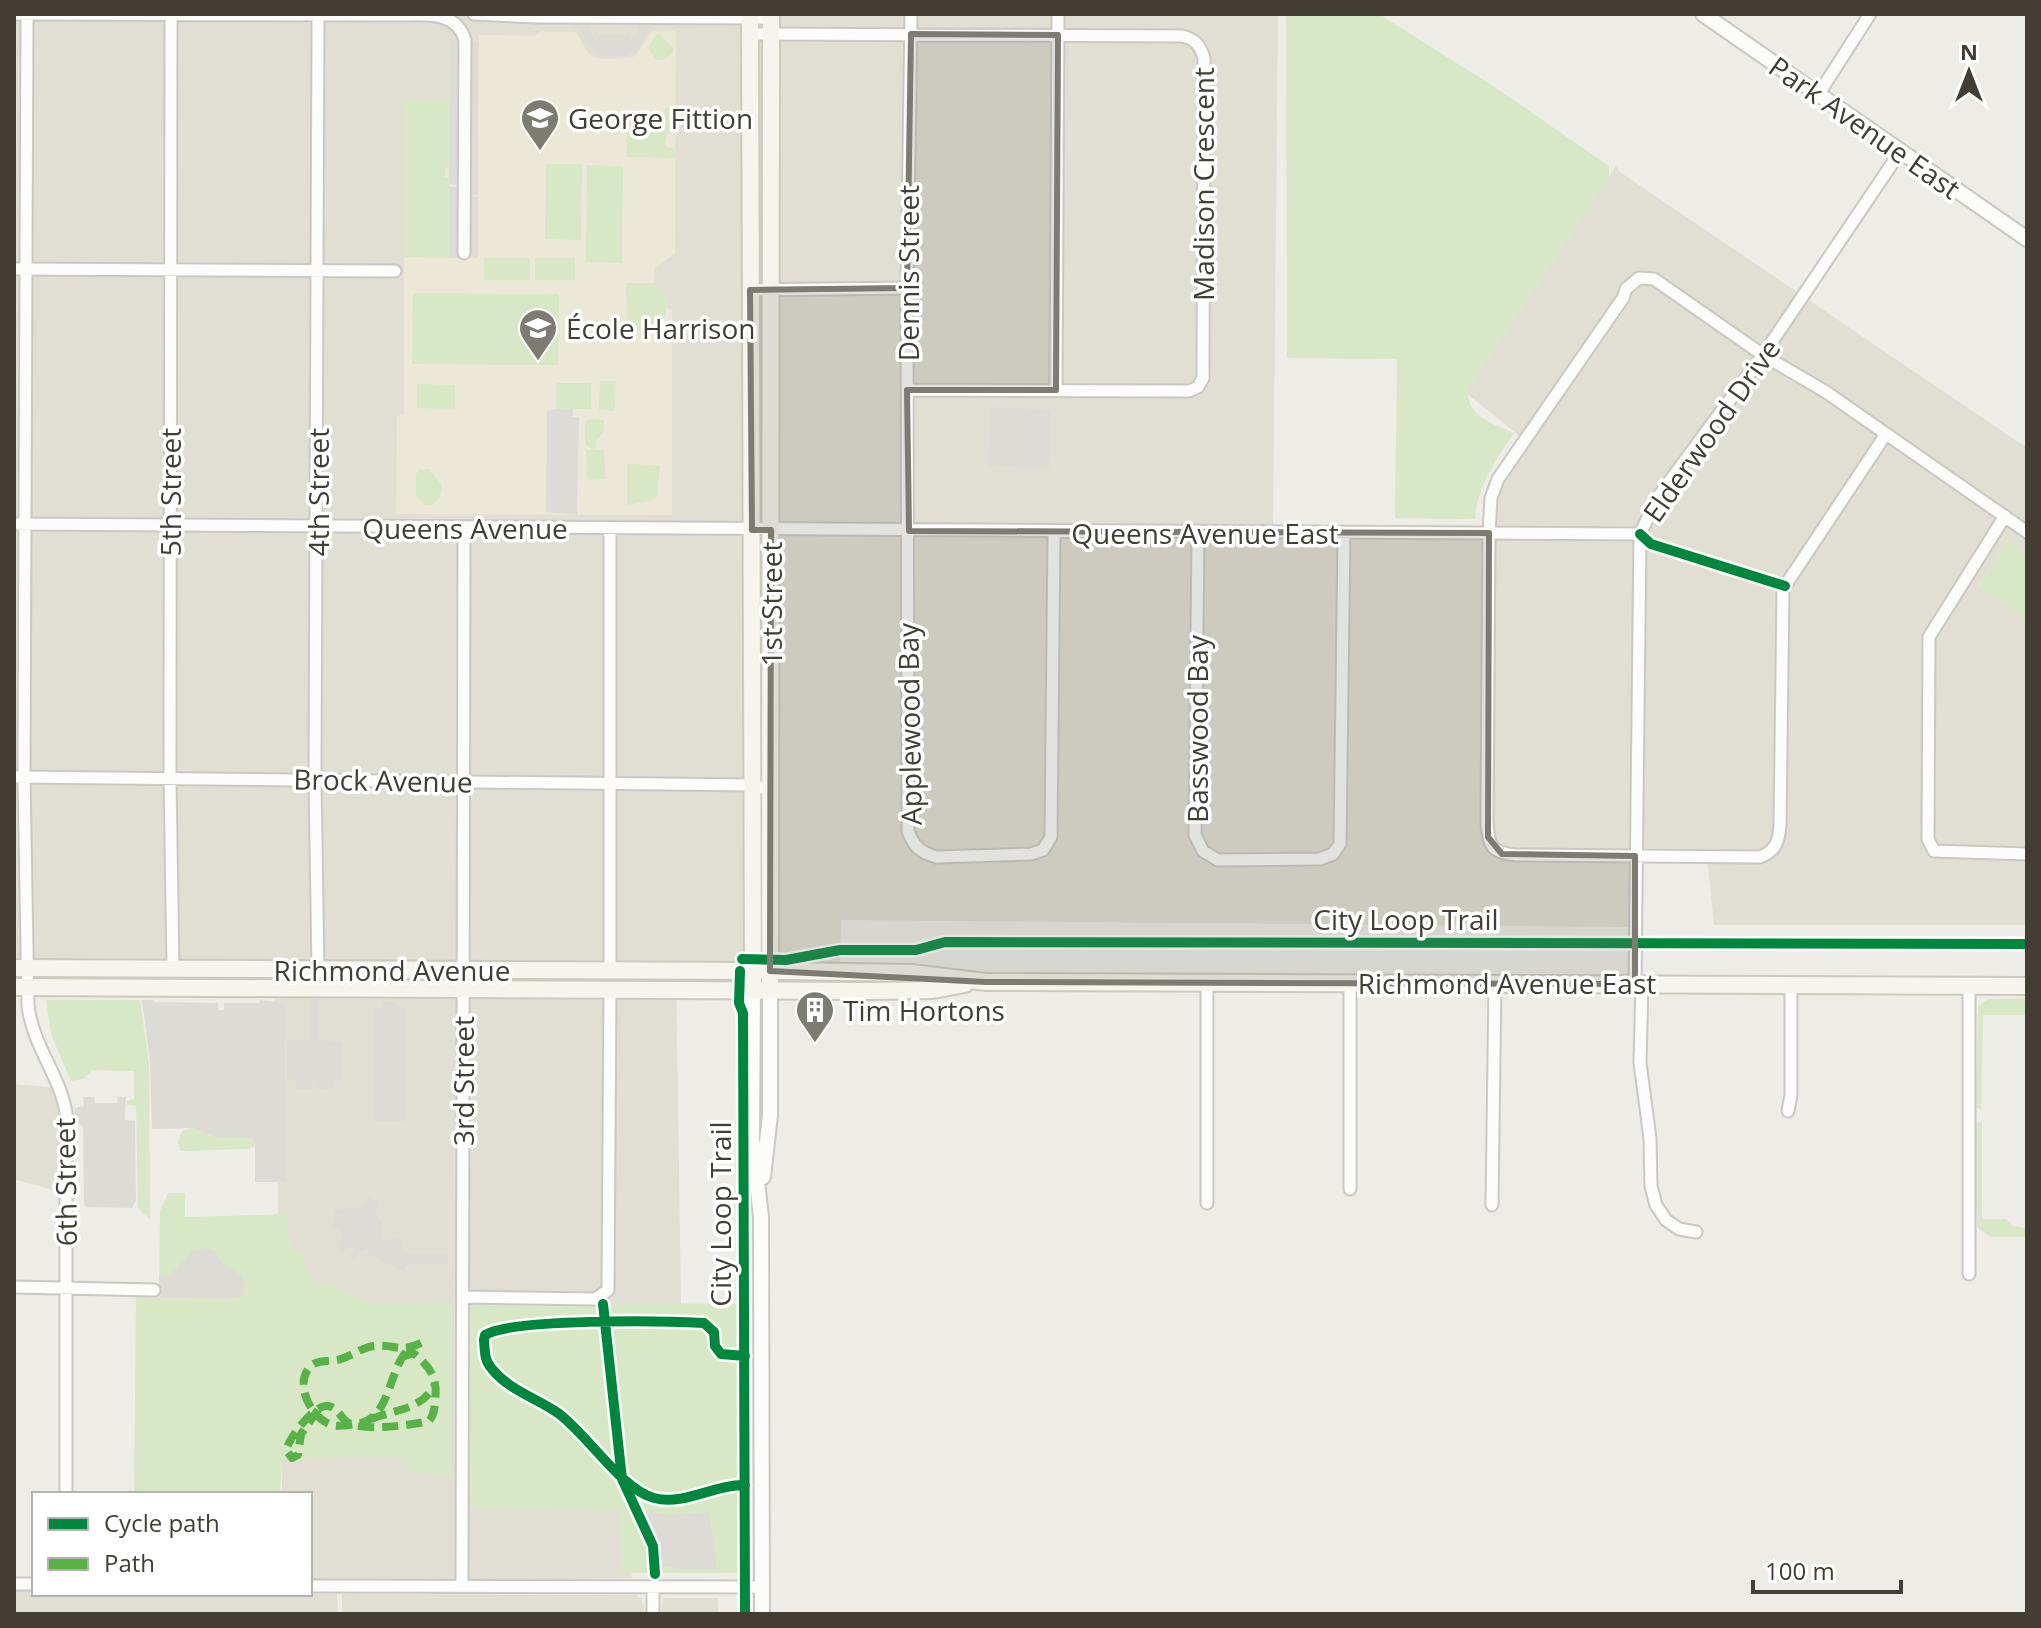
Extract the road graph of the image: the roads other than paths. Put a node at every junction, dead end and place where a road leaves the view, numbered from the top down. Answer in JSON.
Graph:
{"nodes":[{"id":1,"x":14,"y":14,"type":"edge"},
{"id":2,"x":27,"y":14,"type":"edge"},
{"id":3,"x":171,"y":14,"type":"edge"},
{"id":4,"x":474,"y":14,"type":"edge"},
{"id":5,"x":911,"y":14,"type":"edge"},
{"id":6,"x":1058,"y":14,"type":"edge"},
{"id":7,"x":1703,"y":14,"type":"edge"},
{"id":8,"x":1870,"y":14,"type":"edge"},
{"id":9,"x":318,"y":15,"type":"edge"},
{"id":10,"x":610,"y":15,"type":"edge"},
{"id":11,"x":750,"y":22,"type":"edge"},
{"id":12,"x":771,"y":22,"type":"edge"},
{"id":13,"x":911,"y":34,"type":"junction"},
{"id":14,"x":1058,"y":35,"type":"junction"},
{"id":15,"x":1818,"y":95,"type":"junction"},
{"id":16,"x":1900,"y":152,"type":"junction"},
{"id":17,"x":2027,"y":239,"type":"edge"},
{"id":18,"x":464,"y":253,"type":"dead end"},
{"id":19,"x":20,"y":269,"type":"edge"},
{"id":20,"x":318,"y":270,"type":"junction"},
{"id":21,"x":171,"y":271,"type":"junction"},
{"id":22,"x":395,"y":271,"type":"dead end"},
{"id":23,"x":907,"y":288,"type":"junction"},
{"id":24,"x":769,"y":289,"type":"junction"},
{"id":25,"x":750,"y":290,"type":"junction"},
{"id":26,"x":1763,"y":355,"type":"junction"},
{"id":27,"x":907,"y":390,"type":"junction"},
{"id":28,"x":1056,"y":390,"type":"junction"},
{"id":29,"x":1886,"y":434,"type":"junction"},
{"id":30,"x":2005,"y":516,"type":"junction"},
{"id":31,"x":20,"y":524,"type":"edge"},
{"id":32,"x":170,"y":524,"type":"junction"},
{"id":33,"x":318,"y":527,"type":"junction"},
{"id":34,"x":464,"y":528,"type":"junction"},
{"id":35,"x":610,"y":529,"type":"junction"},
{"id":36,"x":752,"y":530,"type":"junction"},
{"id":37,"x":771,"y":530,"type":"junction"},
{"id":38,"x":909,"y":531,"type":"junction"},
{"id":39,"x":1054,"y":532,"type":"junction"},
{"id":40,"x":2027,"y":532,"type":"edge"},
{"id":41,"x":1198,"y":533,"type":"junction"},
{"id":42,"x":1489,"y":533,"type":"junction"},
{"id":43,"x":1344,"y":534,"type":"junction"},
{"id":44,"x":1640,"y":534,"type":"junction"},
{"id":45,"x":19,"y":777,"type":"edge"},
{"id":46,"x":170,"y":778,"type":"junction"},
{"id":47,"x":315,"y":779,"type":"junction"},
{"id":48,"x":463,"y":782,"type":"junction"},
{"id":49,"x":610,"y":784,"type":"junction"},
{"id":50,"x":752,"y":785,"type":"junction"},
{"id":51,"x":772,"y":791,"type":"junction"},
{"id":52,"x":2027,"y":854,"type":"edge"},
{"id":53,"x":1635,"y":856,"type":"junction"},
{"id":54,"x":21,"y":968,"type":"edge"},
{"id":55,"x":173,"y":969,"type":"junction"},
{"id":56,"x":318,"y":970,"type":"junction"},
{"id":57,"x":463,"y":970,"type":"junction"},
{"id":58,"x":610,"y":971,"type":"junction"},
{"id":59,"x":761,"y":971,"type":"junction"},
{"id":60,"x":986,"y":982,"type":"junction"},
{"id":61,"x":1207,"y":982,"type":"junction"},
{"id":62,"x":1350,"y":983,"type":"junction"},
{"id":63,"x":1495,"y":983,"type":"junction"},
{"id":64,"x":1638,"y":984,"type":"junction"},
{"id":65,"x":1791,"y":984,"type":"junction"},
{"id":66,"x":1969,"y":986,"type":"junction"},
{"id":67,"x":2027,"y":986,"type":"edge"},
{"id":68,"x":21,"y":987,"type":"edge"},
{"id":69,"x":463,"y":989,"type":"junction"},
{"id":70,"x":610,"y":989,"type":"junction"},
{"id":71,"x":761,"y":990,"type":"junction"},
{"id":72,"x":1788,"y":1111,"type":"dead end"},
{"id":73,"x":1350,"y":1189,"type":"dead end"},
{"id":74,"x":1207,"y":1203,"type":"dead end"},
{"id":75,"x":1492,"y":1205,"type":"dead end"},
{"id":76,"x":1696,"y":1232,"type":"dead end"},
{"id":77,"x":1969,"y":1274,"type":"dead end"},
{"id":78,"x":14,"y":1287,"type":"edge"},
{"id":79,"x":66,"y":1288,"type":"junction"},
{"id":80,"x":154,"y":1290,"type":"dead end"},
{"id":81,"x":463,"y":1297,"type":"junction"},
{"id":82,"x":66,"y":1492,"type":"edge"},
{"id":83,"x":312,"y":1586,"type":"edge"},
{"id":84,"x":462,"y":1586,"type":"junction"},
{"id":85,"x":653,"y":1587,"type":"junction"},
{"id":86,"x":762,"y":1587,"type":"junction"},
{"id":87,"x":653,"y":1614,"type":"edge"},
{"id":88,"x":762,"y":1614,"type":"edge"}],
"edges":[{"from":1,"to":2,"type":"street"},
{"from":2,"to":3,"type":"street"},
{"from":2,"to":19,"type":"street","name":"6th Street"},
{"from":3,"to":9,"type":"street"},
{"from":3,"to":21,"type":"street","name":"5th Street"},
{"from":4,"to":10,"type":"street","name":"Madison Crescent"},
{"from":5,"to":13,"type":"street","name":"Dennis Street"},
{"from":6,"to":14,"type":"street"},
{"from":7,"to":15,"type":"street","name":"Park Avenue East"},
{"from":8,"to":15,"type":"street"},
{"from":9,"to":18,"type":"street"},
{"from":9,"to":20,"type":"street","name":"4th Street"},
{"from":10,"to":11,"type":"street","name":"Madison Crescent"},
{"from":11,"to":12,"type":"street","name":"Madison Crescent"},
{"from":11,"to":25,"type":"main road","name":"1st Street"},
{"from":12,"to":13,"type":"street","name":"Madison Crescent"},
{"from":12,"to":24,"type":"main road","name":"1st Street"},
{"from":13,"to":14,"type":"street","name":"Madison Crescent"},
{"from":13,"to":23,"type":"street","name":"Dennis Street"},
{"from":14,"to":28,"type":"street"},
{"from":14,"to":28,"type":"street","name":"Madison Crescent"},
{"from":15,"to":16,"type":"street","name":"Park Avenue East"},
{"from":16,"to":17,"type":"street","name":"Park Avenue East"},
{"from":16,"to":26,"type":"street","name":"Elderwood Drive"},
{"from":19,"to":21,"type":"street"},
{"from":19,"to":31,"type":"street","name":"6th Street"},
{"from":20,"to":21,"type":"street"},
{"from":20,"to":22,"type":"street"},
{"from":20,"to":33,"type":"street","name":"4th Street"},
{"from":21,"to":32,"type":"street","name":"5th Street"},
{"from":23,"to":24,"type":"street"},
{"from":23,"to":27,"type":"street","name":"Dennis Street"},
{"from":24,"to":25,"type":"street"},
{"from":24,"to":37,"type":"main road","name":"1st Street"},
{"from":25,"to":36,"type":"main road","name":"1st Street"},
{"from":26,"to":29,"type":"street"},
{"from":26,"to":42,"type":"street"},
{"from":26,"to":44,"type":"street","name":"Elderwood Drive"},
{"from":27,"to":28,"type":"street","name":"Madison Crescent"},
{"from":27,"to":38,"type":"street","name":"Dennis Street"},
{"from":29,"to":30,"type":"street"},
{"from":29,"to":53,"type":"street"},
{"from":30,"to":40,"type":"street"},
{"from":30,"to":52,"type":"street"},
{"from":31,"to":32,"type":"street","name":"Queens Avenue"},
{"from":31,"to":45,"type":"street","name":"6th Street"},
{"from":32,"to":33,"type":"street","name":"Queens Avenue"},
{"from":32,"to":46,"type":"street","name":"5th Street"},
{"from":33,"to":34,"type":"street","name":"Queens Avenue"},
{"from":33,"to":47,"type":"street","name":"4th Street"},
{"from":34,"to":35,"type":"street","name":"Queens Avenue"},
{"from":34,"to":48,"type":"street","name":"3rd Street"},
{"from":35,"to":36,"type":"street","name":"Queens Avenue"},
{"from":35,"to":49,"type":"street"},
{"from":36,"to":37,"type":"street","name":"Queens Avenue"},
{"from":36,"to":50,"type":"main road","name":"1st Street"},
{"from":37,"to":38,"type":"street","name":"Queens Avenue East"},
{"from":37,"to":51,"type":"main road","name":"1st Street"},
{"from":38,"to":39,"type":"street","name":"Queens Avenue East"},
{"from":38,"to":39,"type":"street","name":"Applewood Bay"},
{"from":39,"to":41,"type":"street","name":"Queens Avenue East"},
{"from":41,"to":43,"type":"street","name":"Queens Avenue East"},
{"from":41,"to":43,"type":"street","name":"Basswood Bay"},
{"from":42,"to":43,"type":"street","name":"Queens Avenue East"},
{"from":42,"to":44,"type":"street","name":"Queens Avenue East"},
{"from":42,"to":53,"type":"street"},
{"from":44,"to":53,"type":"street","name":"Elderwood Drive"},
{"from":45,"to":46,"type":"street","name":"Brock Avenue"},
{"from":45,"to":54,"type":"street","name":"6th Street"},
{"from":46,"to":47,"type":"street","name":"Brock Avenue"},
{"from":46,"to":55,"type":"street","name":"5th Street"},
{"from":47,"to":48,"type":"street","name":"Brock Avenue"},
{"from":47,"to":56,"type":"street","name":"4th Street"},
{"from":48,"to":49,"type":"street","name":"Brock Avenue"},
{"from":48,"to":57,"type":"street","name":"3rd Street"},
{"from":49,"to":50,"type":"street","name":"Brock Avenue"},
{"from":49,"to":58,"type":"street"},
{"from":50,"to":51,"type":"street","name":"Brock Avenue"},
{"from":50,"to":59,"type":"main road","name":"1st Street"},
{"from":51,"to":59,"type":"main road","name":"1st Street"},
{"from":53,"to":64,"type":"street","name":"Elderwood Drive"},
{"from":54,"to":55,"type":"main road","name":"Richmond Avenue"},
{"from":54,"to":68,"type":"street","name":"6th Street"},
{"from":55,"to":56,"type":"main road","name":"Richmond Avenue"},
{"from":56,"to":57,"type":"main road","name":"Richmond Avenue"},
{"from":57,"to":58,"type":"main road","name":"Richmond Avenue"},
{"from":57,"to":69,"type":"street","name":"3rd Street"},
{"from":58,"to":59,"type":"main road","name":"Richmond Avenue"},
{"from":59,"to":60,"type":"main road","name":"Richmond Avenue East"},
{"from":59,"to":71,"type":"main road","name":"1st Street"},
{"from":60,"to":61,"type":"main road","name":"Richmond Avenue East"},
{"from":60,"to":71,"type":"main road","name":"Richmond Avenue East"},
{"from":61,"to":62,"type":"main road","name":"Richmond Avenue East"},
{"from":61,"to":74,"type":"street"},
{"from":62,"to":63,"type":"main road","name":"Richmond Avenue East"},
{"from":62,"to":73,"type":"street"},
{"from":63,"to":64,"type":"main road","name":"Richmond Avenue East"},
{"from":63,"to":75,"type":"street"},
{"from":64,"to":65,"type":"main road","name":"Richmond Avenue East"},
{"from":64,"to":76,"type":"street","name":"Elderwood Drive"},
{"from":65,"to":66,"type":"main road","name":"Richmond Avenue East"},
{"from":65,"to":72,"type":"street"},
{"from":66,"to":67,"type":"main road","name":"Richmond Avenue East"},
{"from":66,"to":77,"type":"street"},
{"from":68,"to":69,"type":"main road","name":"Richmond Avenue"},
{"from":68,"to":79,"type":"street","name":"6th Street"},
{"from":69,"to":70,"type":"main road","name":"Richmond Avenue"},
{"from":69,"to":81,"type":"street","name":"3rd Street"},
{"from":70,"to":71,"type":"main road","name":"Richmond Avenue"},
{"from":70,"to":81,"type":"street"},
{"from":71,"to":86,"type":"street","name":"1st Street"},
{"from":78,"to":79,"type":"street"},
{"from":79,"to":80,"type":"street"},
{"from":79,"to":82,"type":"street","name":"6th Street"},
{"from":81,"to":84,"type":"street","name":"3rd Street"},
{"from":83,"to":84,"type":"street"},
{"from":84,"to":85,"type":"street"},
{"from":85,"to":86,"type":"street"},
{"from":85,"to":87,"type":"street"},
{"from":86,"to":88,"type":"street","name":"1st Street"}]}
